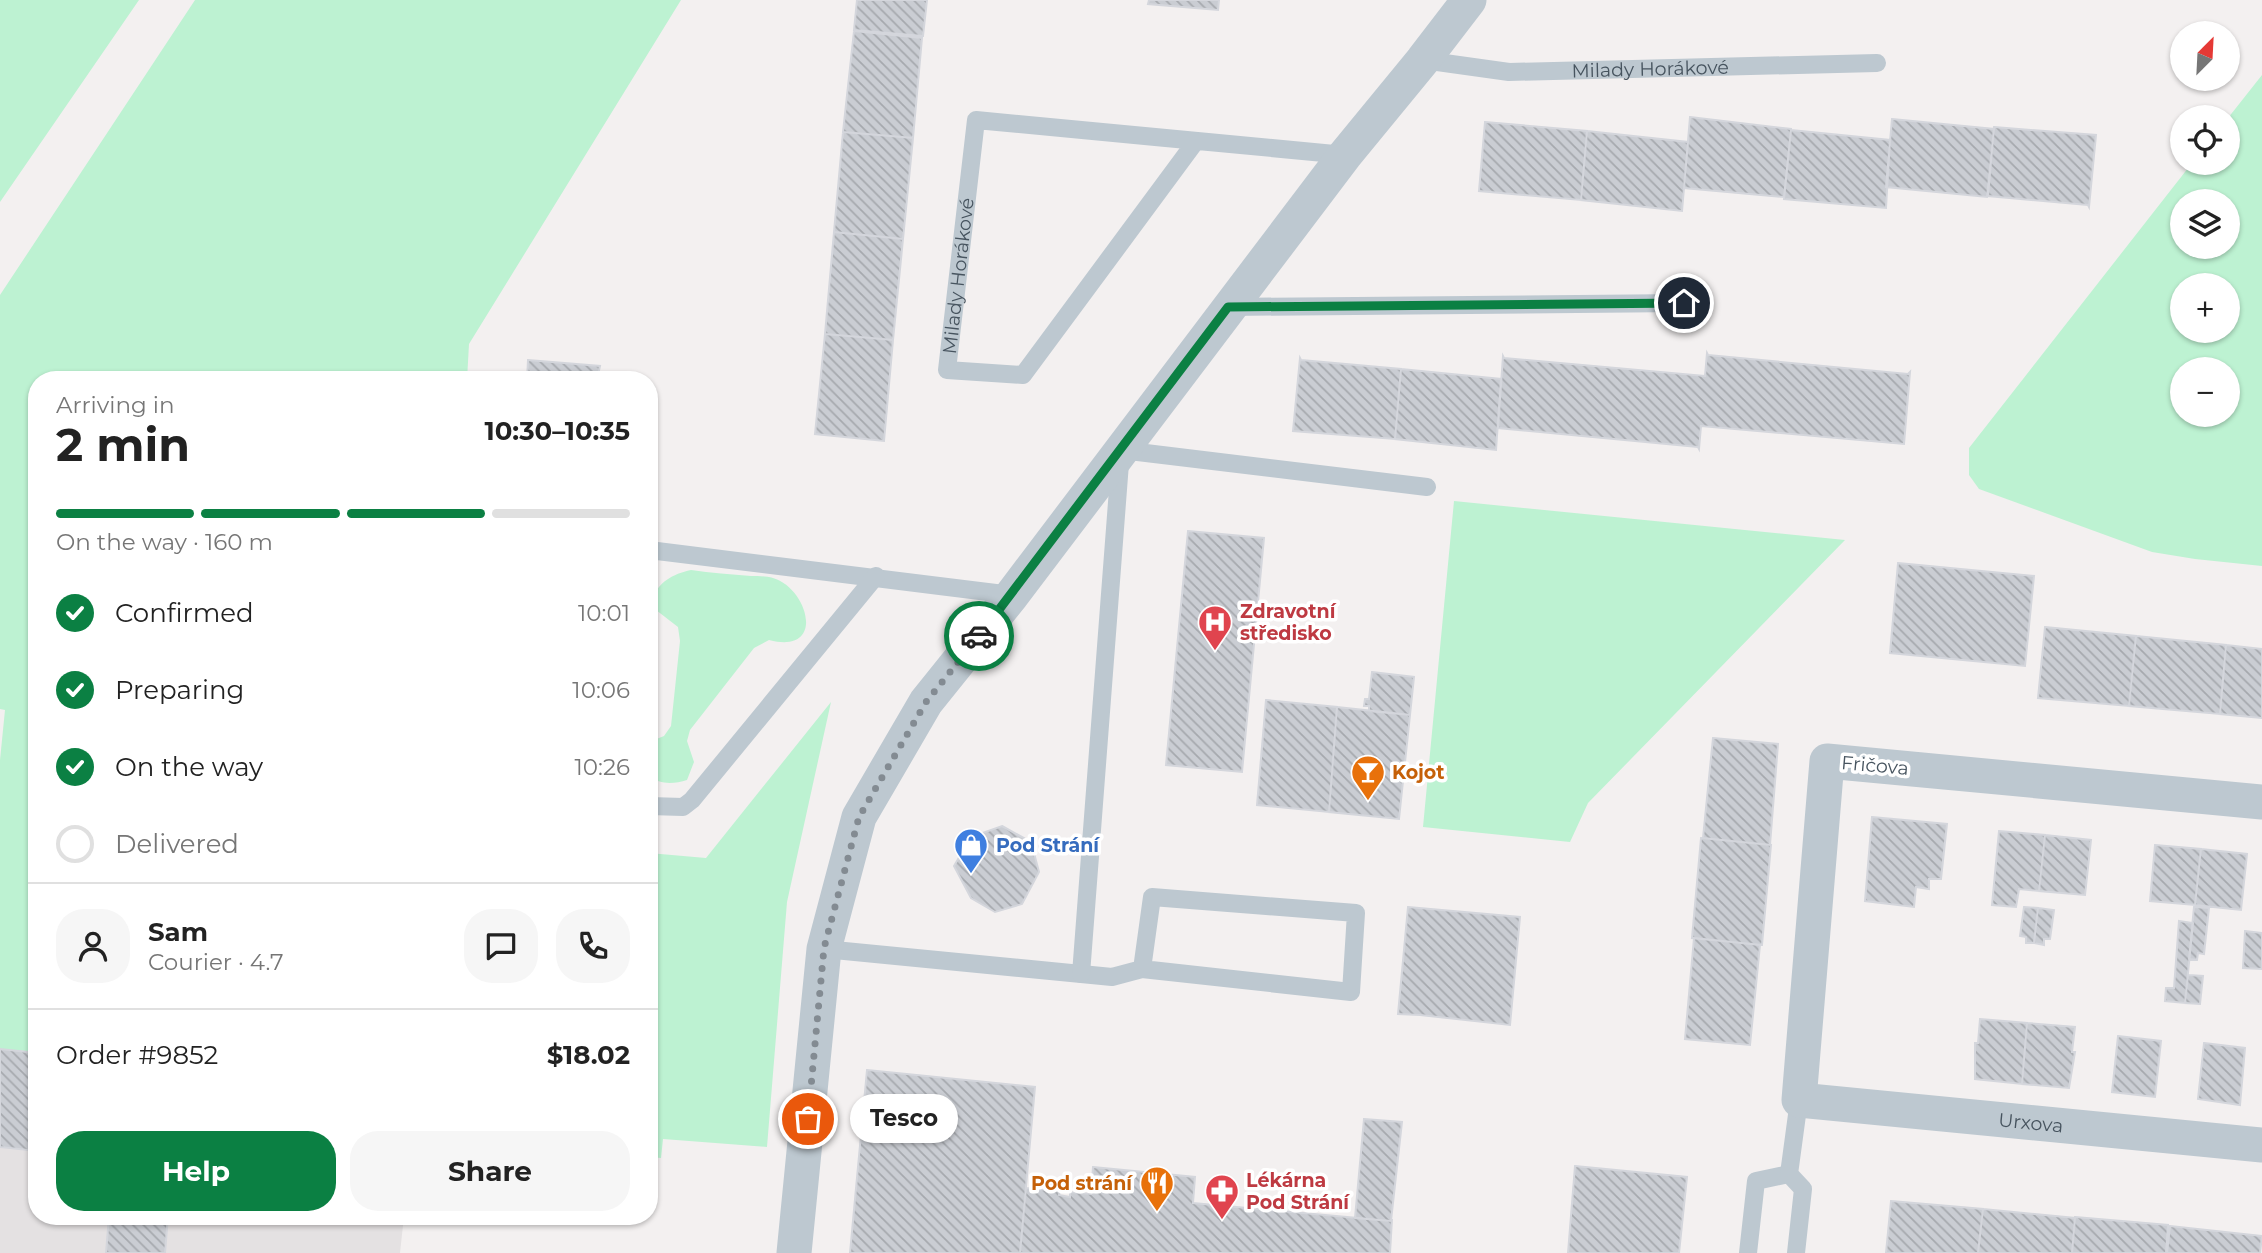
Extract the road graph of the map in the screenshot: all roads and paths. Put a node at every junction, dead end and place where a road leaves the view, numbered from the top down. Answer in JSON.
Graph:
{"nodes":[{"id":1,"x":1469,"y":0,"type":"edge"},
{"id":2,"x":1423,"y":60,"type":"junction"},
{"id":3,"x":1877,"y":62,"type":"dead end"},
{"id":4,"x":1196,"y":141,"type":"junction"},
{"id":5,"x":1345,"y":155,"type":"junction"},
{"id":6,"x":1684,"y":303,"type":"dead end"},
{"id":7,"x":1228,"y":307,"type":"junction"},
{"id":8,"x":1121,"y":450,"type":"junction"},
{"id":9,"x":1427,"y":487,"type":"dead end"},
{"id":10,"x":658,"y":552,"type":"edge"},
{"id":11,"x":876,"y":576,"type":"junction"},
{"id":12,"x":1012,"y":595,"type":"junction"},
{"id":13,"x":2262,"y":802,"type":"edge"},
{"id":14,"x":658,"y":806,"type":"edge"},
{"id":15,"x":824,"y":948,"type":"junction"},
{"id":16,"x":1142,"y":969,"type":"junction"},
{"id":17,"x":1081,"y":974,"type":"junction"},
{"id":18,"x":1799,"y":1100,"type":"junction"},
{"id":19,"x":2262,"y":1145,"type":"edge"},
{"id":20,"x":1790,"y":1174,"type":"junction"},
{"id":21,"x":794,"y":1253,"type":"edge"},
{"id":22,"x":1748,"y":1253,"type":"edge"},
{"id":23,"x":1796,"y":1253,"type":"edge"}],
"edges":[{"from":1,"to":2,"type":"street"},
{"from":2,"to":3,"type":"lane","name":"Milady Horákové"},
{"from":2,"to":5,"type":"street"},
{"from":4,"to":4,"type":"lane","name":"Milady Horákové"},
{"from":4,"to":5,"type":"lane","name":"Milady Horákové"},
{"from":5,"to":7,"type":"street"},
{"from":6,"to":7,"type":"lane"},
{"from":7,"to":8,"type":"street"},
{"from":8,"to":9,"type":"lane"},
{"from":8,"to":12,"type":"street"},
{"from":8,"to":17,"type":"lane"},
{"from":10,"to":11,"type":"lane"},
{"from":11,"to":12,"type":"lane"},
{"from":11,"to":14,"type":"lane"},
{"from":12,"to":15,"type":"street"},
{"from":13,"to":18,"type":"street","name":"Fričova"},
{"from":15,"to":17,"type":"lane"},
{"from":15,"to":21,"type":"street"},
{"from":16,"to":16,"type":"lane"},
{"from":16,"to":17,"type":"lane"},
{"from":18,"to":19,"type":"street","name":"Urxova"},
{"from":18,"to":20,"type":"lane"},
{"from":20,"to":22,"type":"lane"},
{"from":20,"to":23,"type":"lane"}]}
